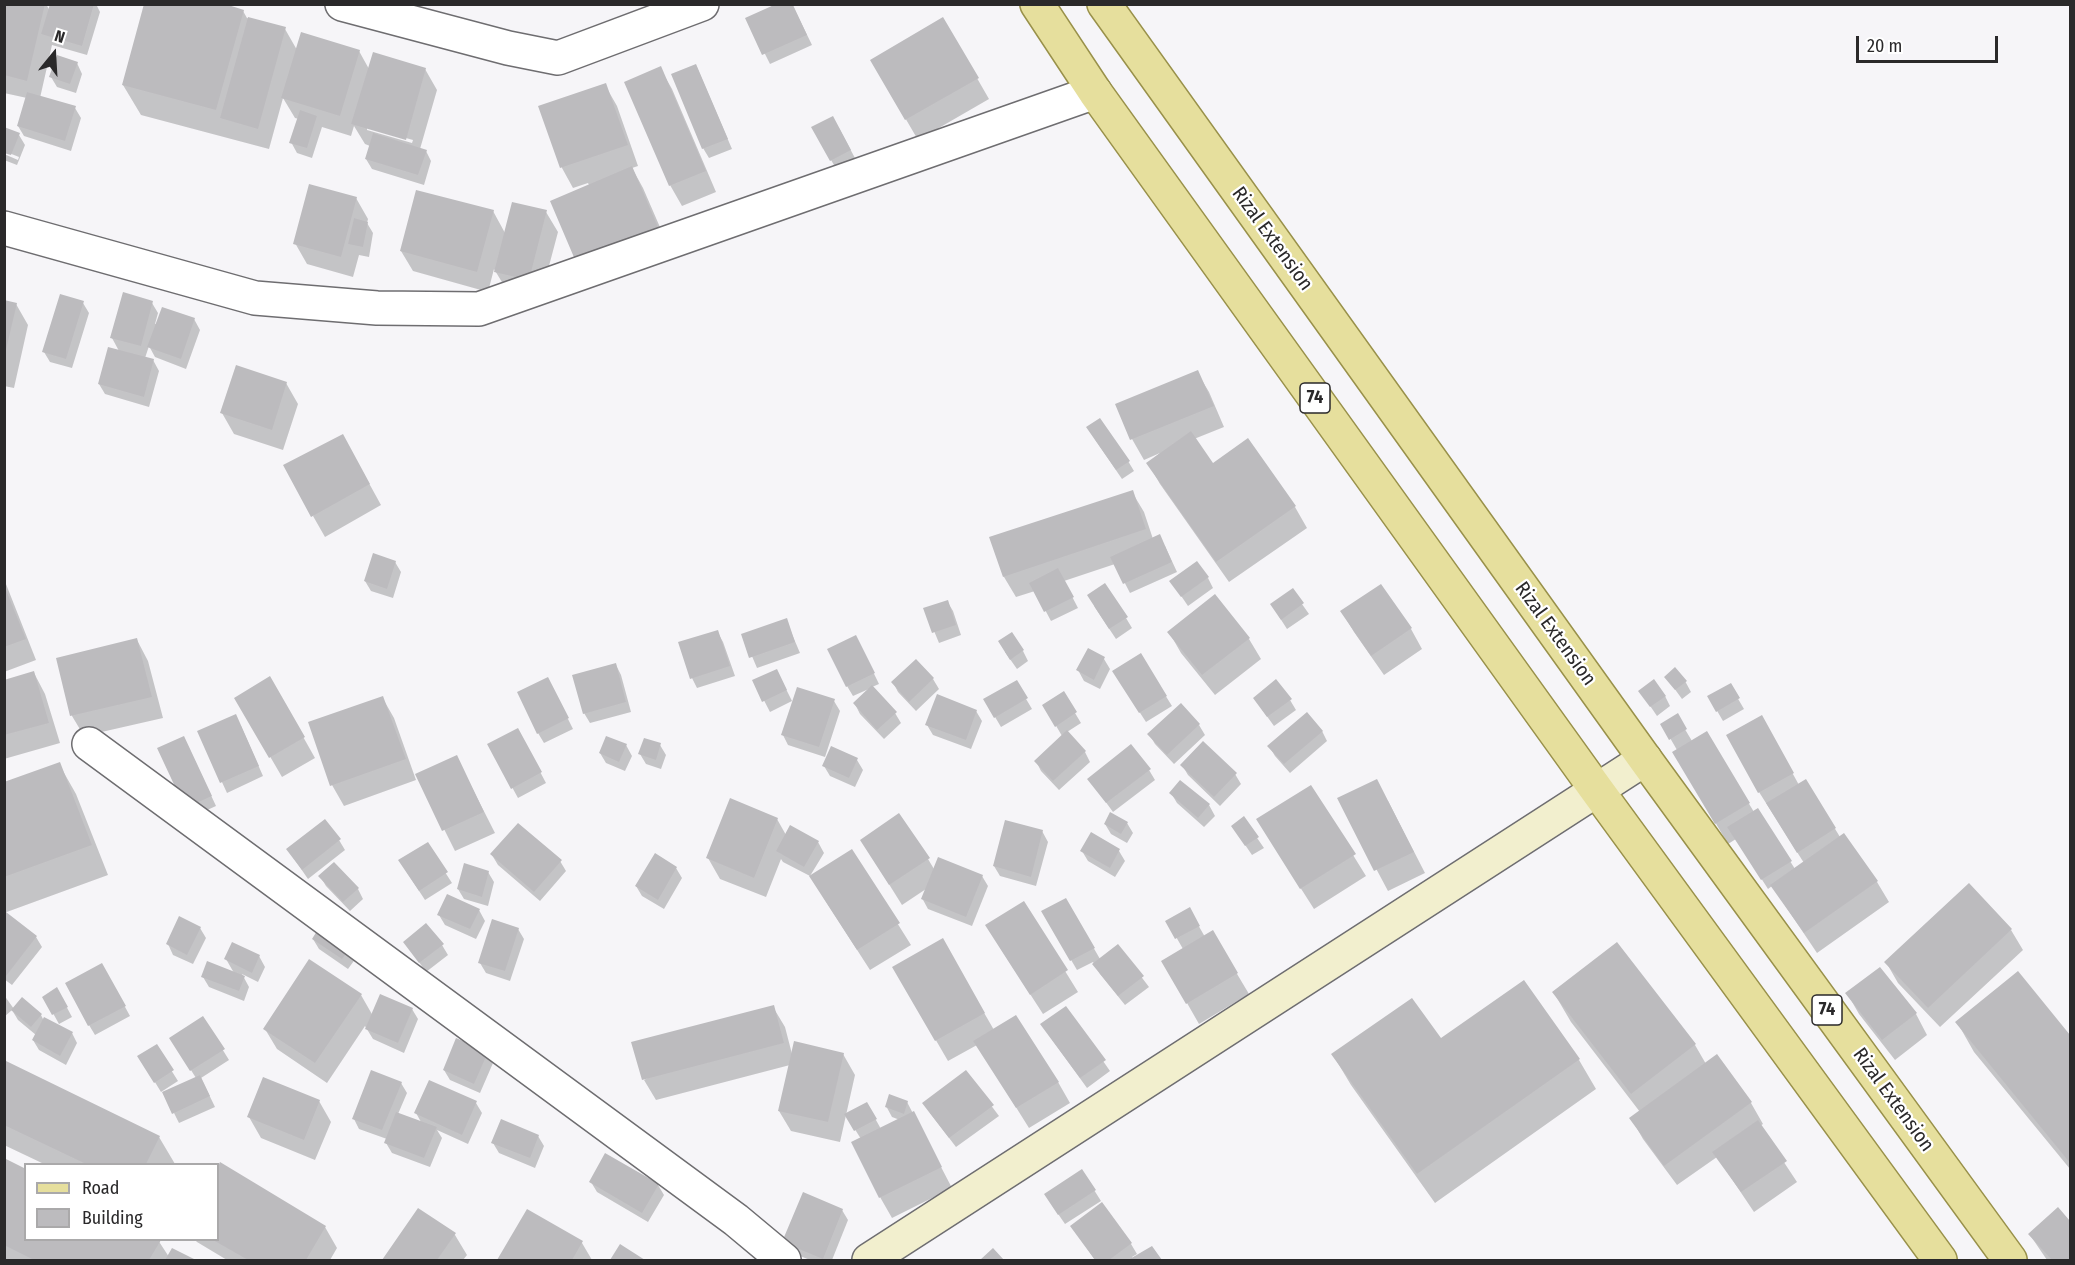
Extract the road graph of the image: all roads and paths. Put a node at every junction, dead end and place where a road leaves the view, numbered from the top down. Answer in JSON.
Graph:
{"nodes":[{"id":1,"x":342,"y":4,"type":"edge"},
{"id":2,"x":702,"y":4,"type":"edge"},
{"id":3,"x":1037,"y":4,"type":"edge"},
{"id":4,"x":1104,"y":4,"type":"edge"},
{"id":5,"x":1095,"y":92,"type":"junction"},
{"id":6,"x":4,"y":228,"type":"edge"},
{"id":7,"x":89,"y":744,"type":"dead end"},
{"id":8,"x":1645,"y":759,"type":"junction"},
{"id":9,"x":1596,"y":789,"type":"junction"},
{"id":10,"x":784,"y":1260,"type":"edge"},
{"id":11,"x":869,"y":1260,"type":"edge"},
{"id":12,"x":1940,"y":1260,"type":"edge"},
{"id":13,"x":2010,"y":1260,"type":"edge"}],
"edges":[{"from":1,"to":2,"type":"street"},
{"from":3,"to":5,"type":"main road","number":"74"},
{"from":4,"to":8,"type":"main road","name":"Rizal Extension","number":"74"},
{"from":5,"to":6,"type":"street"},
{"from":5,"to":9,"type":"main road","number":"74"},
{"from":7,"to":10,"type":"street"},
{"from":8,"to":9,"type":"street"},
{"from":8,"to":13,"type":"main road","name":"Rizal Extension","number":"74"},
{"from":9,"to":11,"type":"street"},
{"from":9,"to":12,"type":"main road","number":"74"}]}
